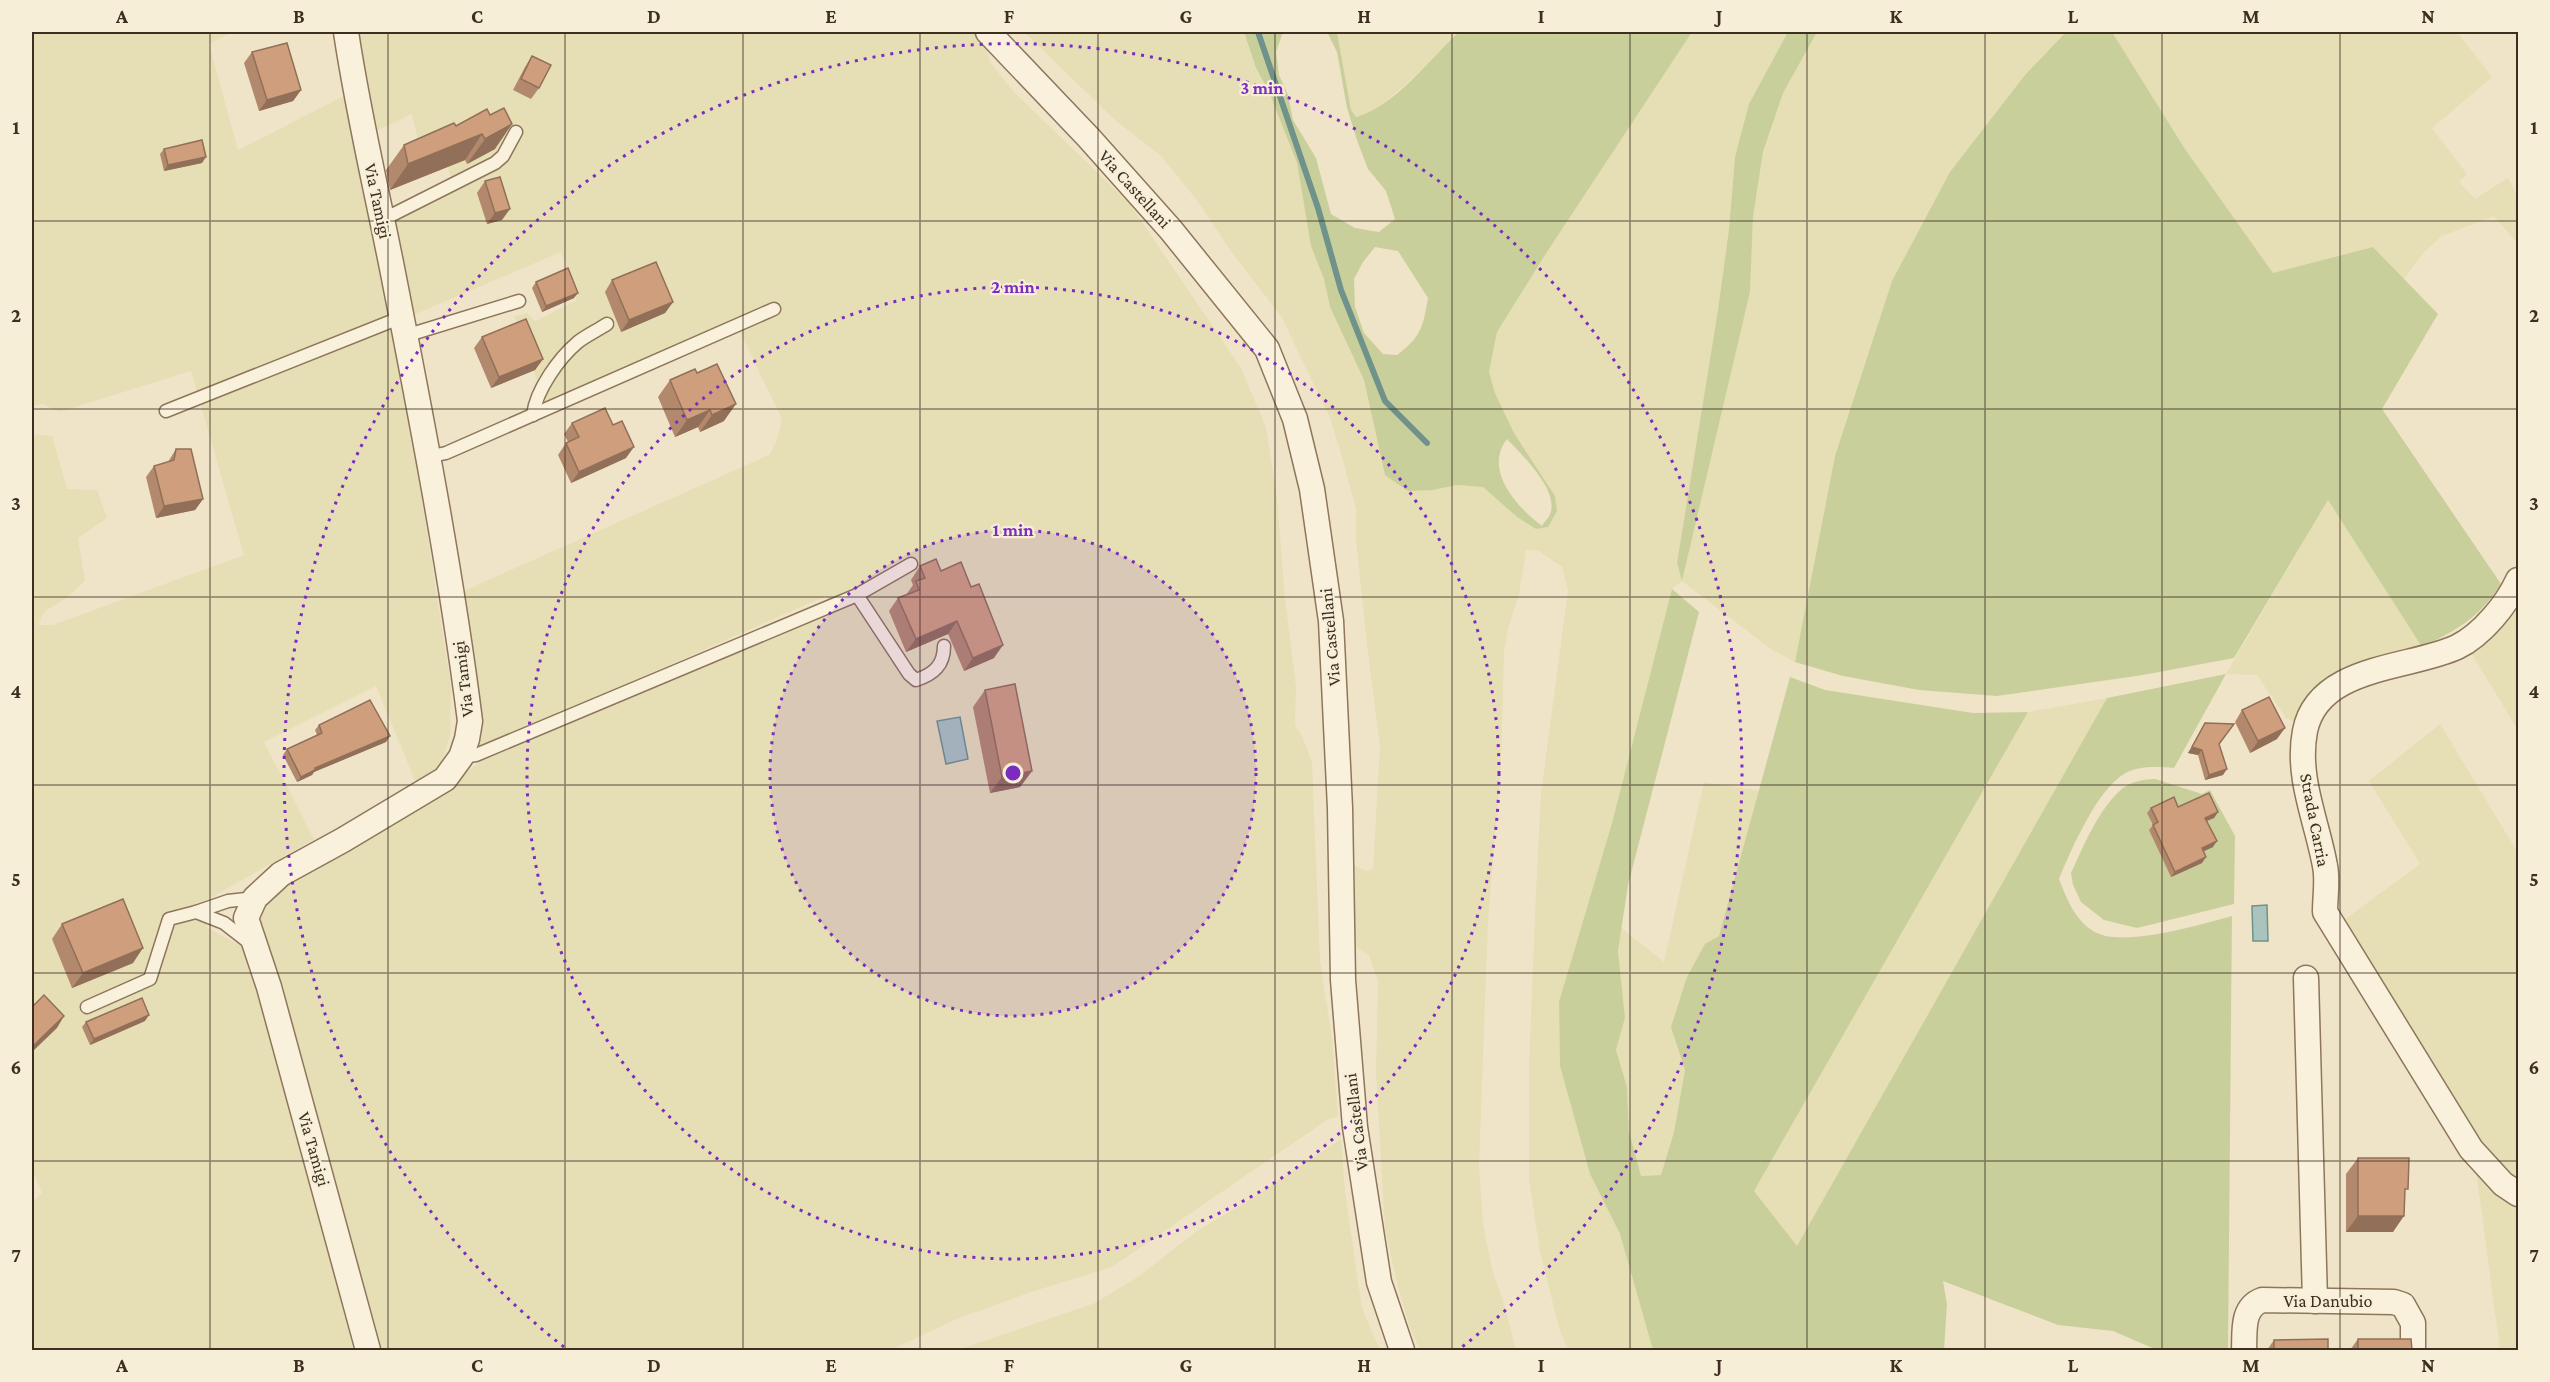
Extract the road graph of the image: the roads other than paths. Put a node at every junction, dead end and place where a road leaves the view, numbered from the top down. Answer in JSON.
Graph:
{"nodes":[{"id":1,"x":346,"y":32,"type":"edge"},
{"id":2,"x":988,"y":32,"type":"edge"},
{"id":3,"x":516,"y":132,"type":"dead end"},
{"id":4,"x":382,"y":220,"type":"junction"},
{"id":5,"x":519,"y":301,"type":"dead end"},
{"id":6,"x":774,"y":309,"type":"dead end"},
{"id":7,"x":607,"y":324,"type":"dead end"},
{"id":8,"x":403,"y":326,"type":"junction"},
{"id":9,"x":166,"y":411,"type":"dead end"},
{"id":10,"x":533,"y":415,"type":"junction"},
{"id":11,"x":427,"y":457,"type":"junction"},
{"id":12,"x":911,"y":564,"type":"dead end"},
{"id":13,"x":2518,"y":580,"type":"edge"},
{"id":14,"x":857,"y":595,"type":"junction"},
{"id":15,"x":944,"y":646,"type":"dead end"},
{"id":16,"x":461,"y":757,"type":"junction"},
{"id":17,"x":255,"y":898,"type":"junction"},
{"id":18,"x":196,"y":912,"type":"junction"},
{"id":19,"x":256,"y":948,"type":"junction"},
{"id":20,"x":2306,"y":978,"type":"dead end"},
{"id":21,"x":87,"y":1007,"type":"dead end"},
{"id":22,"x":2518,"y":1194,"type":"edge"},
{"id":23,"x":2315,"y":1301,"type":"junction"},
{"id":24,"x":368,"y":1350,"type":"edge"},
{"id":25,"x":1402,"y":1350,"type":"edge"},
{"id":26,"x":2244,"y":1350,"type":"edge"},
{"id":27,"x":2413,"y":1350,"type":"edge"}],
"edges":[{"from":1,"to":4,"type":"street","name":"Via Tamigi"},
{"from":2,"to":25,"type":"street","name":"Via Castellani"},
{"from":3,"to":4,"type":"lane"},
{"from":4,"to":8,"type":"street","name":"Via Tamigi"},
{"from":5,"to":8,"type":"lane"},
{"from":6,"to":10,"type":"lane"},
{"from":7,"to":10,"type":"lane"},
{"from":8,"to":9,"type":"lane"},
{"from":8,"to":11,"type":"street","name":"Via Tamigi"},
{"from":10,"to":11,"type":"lane"},
{"from":11,"to":16,"type":"street","name":"Via Tamigi"},
{"from":12,"to":14,"type":"lane"},
{"from":13,"to":22,"type":"street","name":"Strada Carria"},
{"from":14,"to":15,"type":"lane"},
{"from":14,"to":16,"type":"lane"},
{"from":16,"to":17,"type":"street","name":"Via Tamigi"},
{"from":17,"to":18,"type":"lane"},
{"from":17,"to":19,"type":"street","name":"Via Tamigi"},
{"from":18,"to":19,"type":"lane"},
{"from":18,"to":21,"type":"lane"},
{"from":19,"to":24,"type":"street","name":"Via Tamigi"},
{"from":20,"to":23,"type":"street"},
{"from":23,"to":26,"type":"street","name":"Via Danubio"},
{"from":23,"to":27,"type":"street","name":"Via Danubio"}]}
